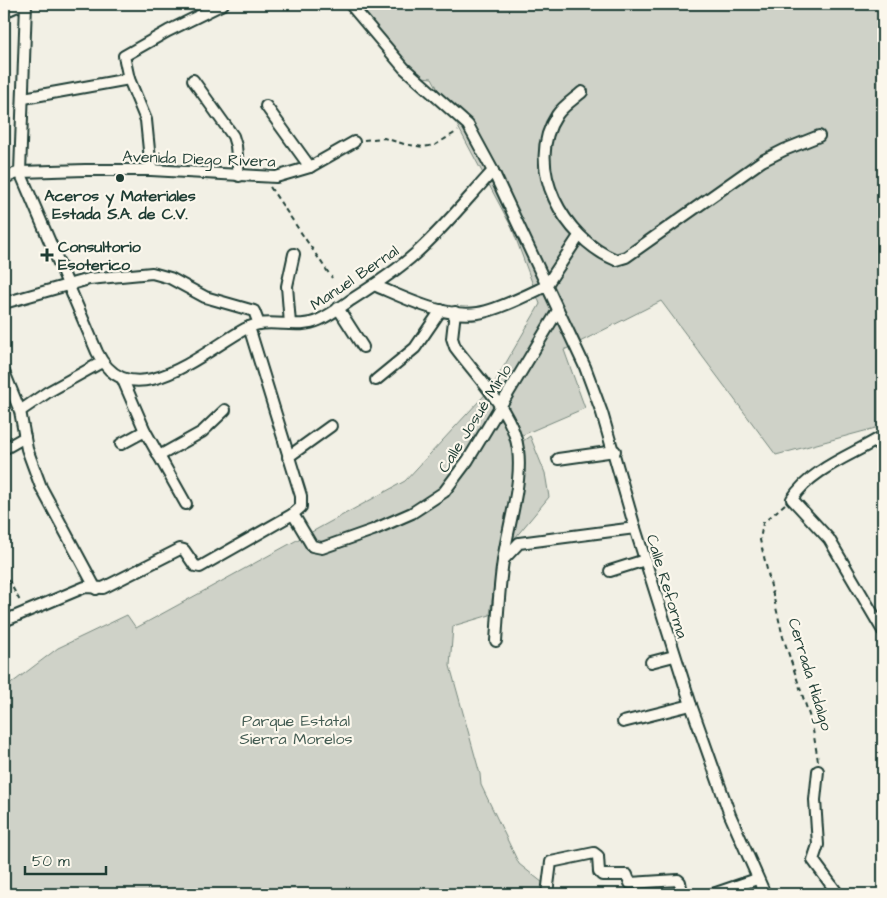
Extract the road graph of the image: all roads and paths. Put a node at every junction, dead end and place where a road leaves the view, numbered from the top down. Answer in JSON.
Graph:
{"nodes":[{"id":1,"x":22,"y":4,"type":"edge"},
{"id":2,"x":26,"y":4,"type":"edge"},
{"id":3,"x":223,"y":4,"type":"edge"},
{"id":4,"x":350,"y":4,"type":"edge"},
{"id":5,"x":4,"y":12,"type":"edge"},
{"id":6,"x":129,"y":80,"type":"junction"},
{"id":7,"x":193,"y":80,"type":"dead end"},
{"id":8,"x":582,"y":92,"type":"dead end"},
{"id":9,"x":24,"y":98,"type":"junction"},
{"id":10,"x":266,"y":106,"type":"dead end"},
{"id":11,"x":468,"y":125,"type":"junction"},
{"id":12,"x":819,"y":136,"type":"dead end"},
{"id":13,"x":354,"y":142,"type":"joint"},
{"id":14,"x":310,"y":168,"type":"junction"},
{"id":15,"x":151,"y":170,"type":"junction"},
{"id":16,"x":493,"y":171,"type":"junction"},
{"id":17,"x":20,"y":172,"type":"junction"},
{"id":18,"x":239,"y":176,"type":"junction"},
{"id":19,"x":4,"y":178,"type":"edge"},
{"id":20,"x":262,"y":178,"type":"junction"},
{"id":21,"x":579,"y":236,"type":"junction"},
{"id":22,"x":294,"y":254,"type":"dead end"},
{"id":23,"x":332,"y":278,"type":"dead end"},
{"id":24,"x":68,"y":283,"type":"junction"},
{"id":25,"x":374,"y":285,"type":"junction"},
{"id":26,"x":546,"y":286,"type":"junction"},
{"id":27,"x":4,"y":303,"type":"edge"},
{"id":28,"x":338,"y":308,"type":"junction"},
{"id":29,"x":441,"y":310,"type":"junction"},
{"id":30,"x":455,"y":312,"type":"junction"},
{"id":31,"x":557,"y":312,"type":"junction"},
{"id":32,"x":290,"y":324,"type":"junction"},
{"id":33,"x":254,"y":325,"type":"junction"},
{"id":34,"x":363,"y":347,"type":"dead end"},
{"id":35,"x":102,"y":362,"type":"junction"},
{"id":36,"x":4,"y":372,"type":"edge"},
{"id":37,"x":123,"y":380,"type":"junction"},
{"id":38,"x":376,"y":380,"type":"dead end"},
{"id":39,"x":500,"y":406,"type":"junction"},
{"id":40,"x":225,"y":410,"type":"dead end"},
{"id":41,"x":20,"y":412,"type":"junction"},
{"id":42,"x":331,"y":426,"type":"dead end"},
{"id":43,"x":146,"y":431,"type":"junction"},
{"id":44,"x":883,"y":436,"type":"edge"},
{"id":45,"x":25,"y":437,"type":"junction"},
{"id":46,"x":121,"y":444,"type":"dead end"},
{"id":47,"x":4,"y":449,"type":"edge"},
{"id":48,"x":615,"y":451,"type":"junction"},
{"id":49,"x":159,"y":456,"type":"junction"},
{"id":50,"x":288,"y":457,"type":"junction"},
{"id":51,"x":558,"y":459,"type":"dead end"},
{"id":52,"x":792,"y":499,"type":"junction"},
{"id":53,"x":186,"y":504,"type":"dead end"},
{"id":54,"x":294,"y":514,"type":"junction"},
{"id":55,"x":635,"y":528,"type":"junction"},
{"id":56,"x":503,"y":560,"type":"junction"},
{"id":57,"x":645,"y":560,"type":"junction"},
{"id":58,"x":610,"y":571,"type":"dead end"},
{"id":59,"x":4,"y":572,"type":"edge"},
{"id":60,"x":96,"y":589,"type":"junction"},
{"id":61,"x":26,"y":612,"type":"junction"},
{"id":62,"x":4,"y":621,"type":"edge"},
{"id":63,"x":883,"y":631,"type":"edge"},
{"id":64,"x":496,"y":641,"type":"dead end"},
{"id":65,"x":674,"y":656,"type":"junction"},
{"id":66,"x":651,"y":662,"type":"dead end"},
{"id":67,"x":691,"y":705,"type":"junction"},
{"id":68,"x":623,"y":722,"type":"dead end"},
{"id":69,"x":818,"y":771,"type":"joint"},
{"id":70,"x":757,"y":879,"type":"junction"},
{"id":71,"x":547,"y":894,"type":"edge"},
{"id":72,"x":682,"y":894,"type":"edge"},
{"id":73,"x":713,"y":894,"type":"edge"},
{"id":74,"x":765,"y":894,"type":"edge"},
{"id":75,"x":838,"y":894,"type":"edge"}],
"edges":[{"from":1,"to":5,"type":"street"},
{"from":2,"to":9,"type":"street"},
{"from":3,"to":6,"type":"street"},
{"from":4,"to":11,"type":"street","name":"Calle Reforma"},
{"from":6,"to":9,"type":"street"},
{"from":6,"to":15,"type":"street"},
{"from":7,"to":18,"type":"street"},
{"from":8,"to":21,"type":"street"},
{"from":9,"to":17,"type":"street"},
{"from":10,"to":14,"type":"street"},
{"from":11,"to":13,"type":"path"},
{"from":11,"to":16,"type":"street","name":"Calle Reforma"},
{"from":12,"to":21,"type":"street"},
{"from":13,"to":14,"type":"street","name":"Avenida Diego Rivera"},
{"from":14,"to":20,"type":"street","name":"Avenida Diego Rivera"},
{"from":15,"to":17,"type":"street","name":"Avenida Diego Rivera"},
{"from":15,"to":18,"type":"street","name":"Avenida Diego Rivera"},
{"from":16,"to":25,"type":"street","name":"Manuel Bernal"},
{"from":16,"to":26,"type":"street","name":"Calle Reforma"},
{"from":17,"to":19,"type":"street","name":"Avenida Diego Rivera"},
{"from":17,"to":24,"type":"street"},
{"from":18,"to":20,"type":"street","name":"Avenida Diego Rivera"},
{"from":20,"to":23,"type":"path"},
{"from":21,"to":26,"type":"street"},
{"from":22,"to":32,"type":"street"},
{"from":24,"to":27,"type":"street"},
{"from":24,"to":33,"type":"street"},
{"from":24,"to":35,"type":"street"},
{"from":25,"to":28,"type":"street","name":"Manuel Bernal"},
{"from":25,"to":29,"type":"street"},
{"from":26,"to":30,"type":"street"},
{"from":26,"to":31,"type":"street","name":"Calle Reforma"},
{"from":28,"to":32,"type":"street","name":"Manuel Bernal"},
{"from":28,"to":34,"type":"street"},
{"from":29,"to":30,"type":"street"},
{"from":29,"to":38,"type":"street"},
{"from":30,"to":39,"type":"street"},
{"from":31,"to":39,"type":"street","name":"Calle Josué Mirlo"},
{"from":31,"to":48,"type":"street","name":"Calle Reforma"},
{"from":32,"to":33,"type":"street","name":"Manuel Bernal"},
{"from":33,"to":37,"type":"street"},
{"from":33,"to":50,"type":"street"},
{"from":35,"to":37,"type":"street"},
{"from":35,"to":41,"type":"street"},
{"from":36,"to":41,"type":"street"},
{"from":37,"to":43,"type":"street"},
{"from":39,"to":54,"type":"street","name":"Calle Josué Mirlo"},
{"from":39,"to":56,"type":"street"},
{"from":40,"to":49,"type":"street"},
{"from":41,"to":45,"type":"street"},
{"from":42,"to":50,"type":"street"},
{"from":43,"to":46,"type":"street"},
{"from":43,"to":49,"type":"street"},
{"from":44,"to":52,"type":"street"},
{"from":45,"to":47,"type":"street"},
{"from":45,"to":60,"type":"street"},
{"from":48,"to":51,"type":"street"},
{"from":48,"to":55,"type":"street","name":"Calle Reforma"},
{"from":49,"to":53,"type":"street"},
{"from":50,"to":54,"type":"street"},
{"from":52,"to":63,"type":"street"},
{"from":52,"to":69,"type":"path","name":"Cerrada Hidalgo"},
{"from":54,"to":60,"type":"street"},
{"from":55,"to":56,"type":"street"},
{"from":55,"to":57,"type":"street","name":"Calle Reforma"},
{"from":56,"to":64,"type":"street"},
{"from":57,"to":58,"type":"street"},
{"from":57,"to":65,"type":"street","name":"Calle Reforma"},
{"from":59,"to":61,"type":"path"},
{"from":60,"to":61,"type":"street"},
{"from":61,"to":62,"type":"street"},
{"from":65,"to":66,"type":"street"},
{"from":65,"to":67,"type":"street","name":"Calle Reforma"},
{"from":67,"to":68,"type":"street"},
{"from":67,"to":70,"type":"street","name":"Calle Reforma"},
{"from":69,"to":75,"type":"street"},
{"from":70,"to":73,"type":"street"},
{"from":70,"to":74,"type":"street","name":"Calle Reforma"},
{"from":71,"to":72,"type":"street"}]}
